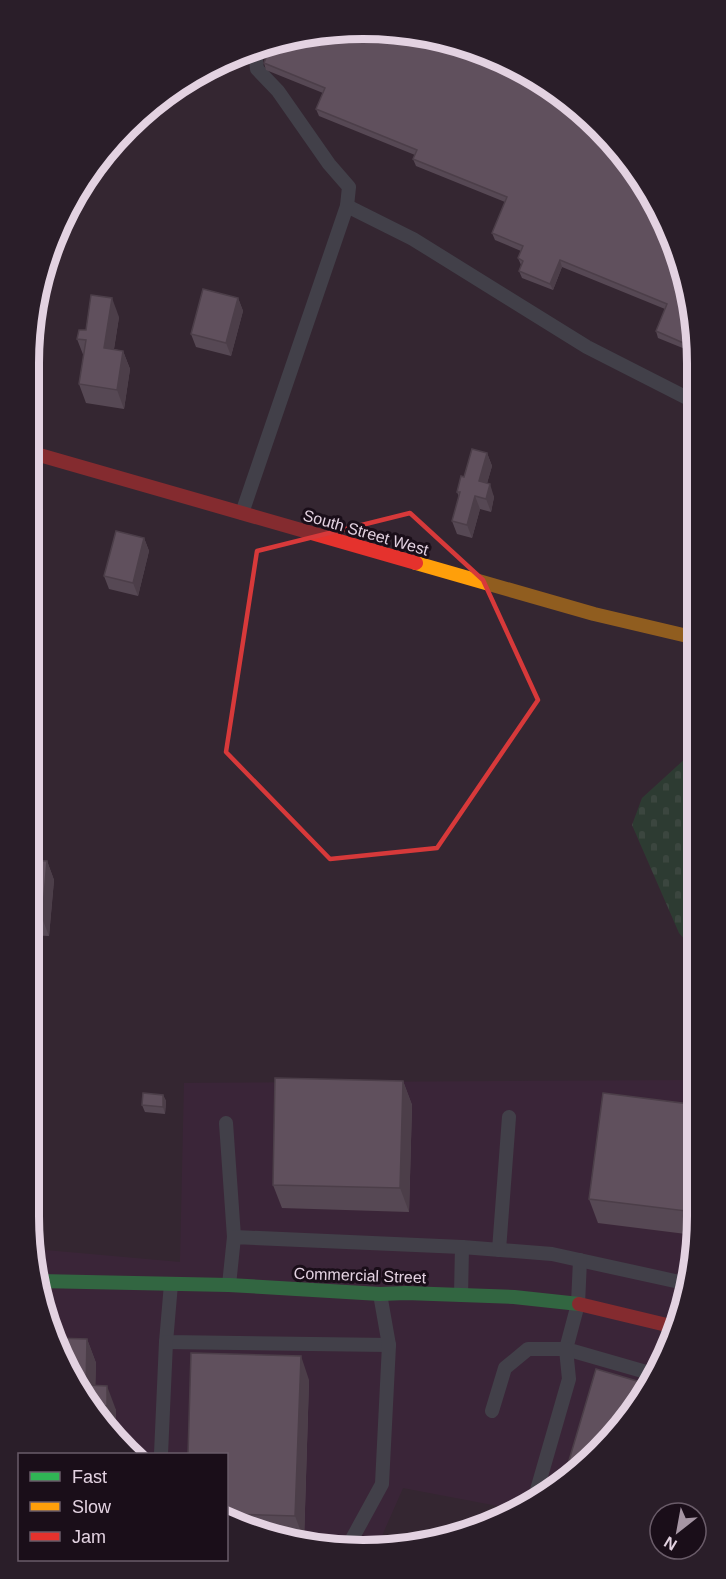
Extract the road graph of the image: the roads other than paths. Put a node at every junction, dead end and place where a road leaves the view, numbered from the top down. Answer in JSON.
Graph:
{"nodes":[{"id":1,"x":256,"y":57,"type":"edge"},
{"id":2,"x":347,"y":206,"type":"junction"},
{"id":3,"x":687,"y":398,"type":"edge"},
{"id":4,"x":39,"y":455,"type":"edge"},
{"id":5,"x":242,"y":513,"type":"junction"},
{"id":6,"x":687,"y":636,"type":"edge"},
{"id":7,"x":509,"y":1117,"type":"dead end"},
{"id":8,"x":226,"y":1123,"type":"dead end"},
{"id":9,"x":234,"y":1237,"type":"junction"},
{"id":10,"x":462,"y":1247,"type":"junction"},
{"id":11,"x":499,"y":1250,"type":"junction"},
{"id":12,"x":580,"y":1260,"type":"junction"},
{"id":13,"x":46,"y":1281,"type":"edge"},
{"id":14,"x":680,"y":1281,"type":"edge"},
{"id":15,"x":171,"y":1284,"type":"junction"},
{"id":16,"x":229,"y":1285,"type":"junction"},
{"id":17,"x":380,"y":1294,"type":"junction"},
{"id":18,"x":461,"y":1294,"type":"junction"},
{"id":19,"x":578,"y":1304,"type":"junction"},
{"id":20,"x":668,"y":1325,"type":"edge"},
{"id":21,"x":166,"y":1342,"type":"junction"},
{"id":22,"x":389,"y":1345,"type":"junction"},
{"id":23,"x":566,"y":1349,"type":"junction"},
{"id":24,"x":647,"y":1372,"type":"edge"},
{"id":25,"x":492,"y":1411,"type":"dead end"},
{"id":26,"x":161,"y":1453,"type":"edge"},
{"id":27,"x":537,"y":1489,"type":"edge"},
{"id":28,"x":352,"y":1539,"type":"dead end"}],
"edges":[{"from":1,"to":2,"type":"lane"},
{"from":2,"to":3,"type":"lane"},
{"from":2,"to":5,"type":"lane"},
{"from":4,"to":5,"type":"street","name":"South Street West"},
{"from":5,"to":6,"type":"street","name":"South Street West"},
{"from":7,"to":11,"type":"lane"},
{"from":8,"to":9,"type":"lane"},
{"from":9,"to":10,"type":"lane"},
{"from":9,"to":16,"type":"lane"},
{"from":10,"to":11,"type":"lane"},
{"from":10,"to":18,"type":"lane"},
{"from":11,"to":12,"type":"lane"},
{"from":12,"to":14,"type":"lane"},
{"from":12,"to":19,"type":"lane"},
{"from":13,"to":15,"type":"street","name":"Commercial Street"},
{"from":15,"to":16,"type":"street","name":"Commercial Street"},
{"from":15,"to":21,"type":"lane"},
{"from":16,"to":17,"type":"street","name":"Commercial Street"},
{"from":17,"to":18,"type":"street","name":"Commercial Street"},
{"from":17,"to":22,"type":"lane"},
{"from":18,"to":19,"type":"street","name":"Commercial Street"},
{"from":19,"to":20,"type":"street","name":"Commercial Street"},
{"from":19,"to":23,"type":"lane"},
{"from":21,"to":22,"type":"lane"},
{"from":21,"to":26,"type":"lane"},
{"from":22,"to":28,"type":"lane"},
{"from":23,"to":24,"type":"lane"},
{"from":23,"to":25,"type":"lane"},
{"from":23,"to":27,"type":"lane"}]}
